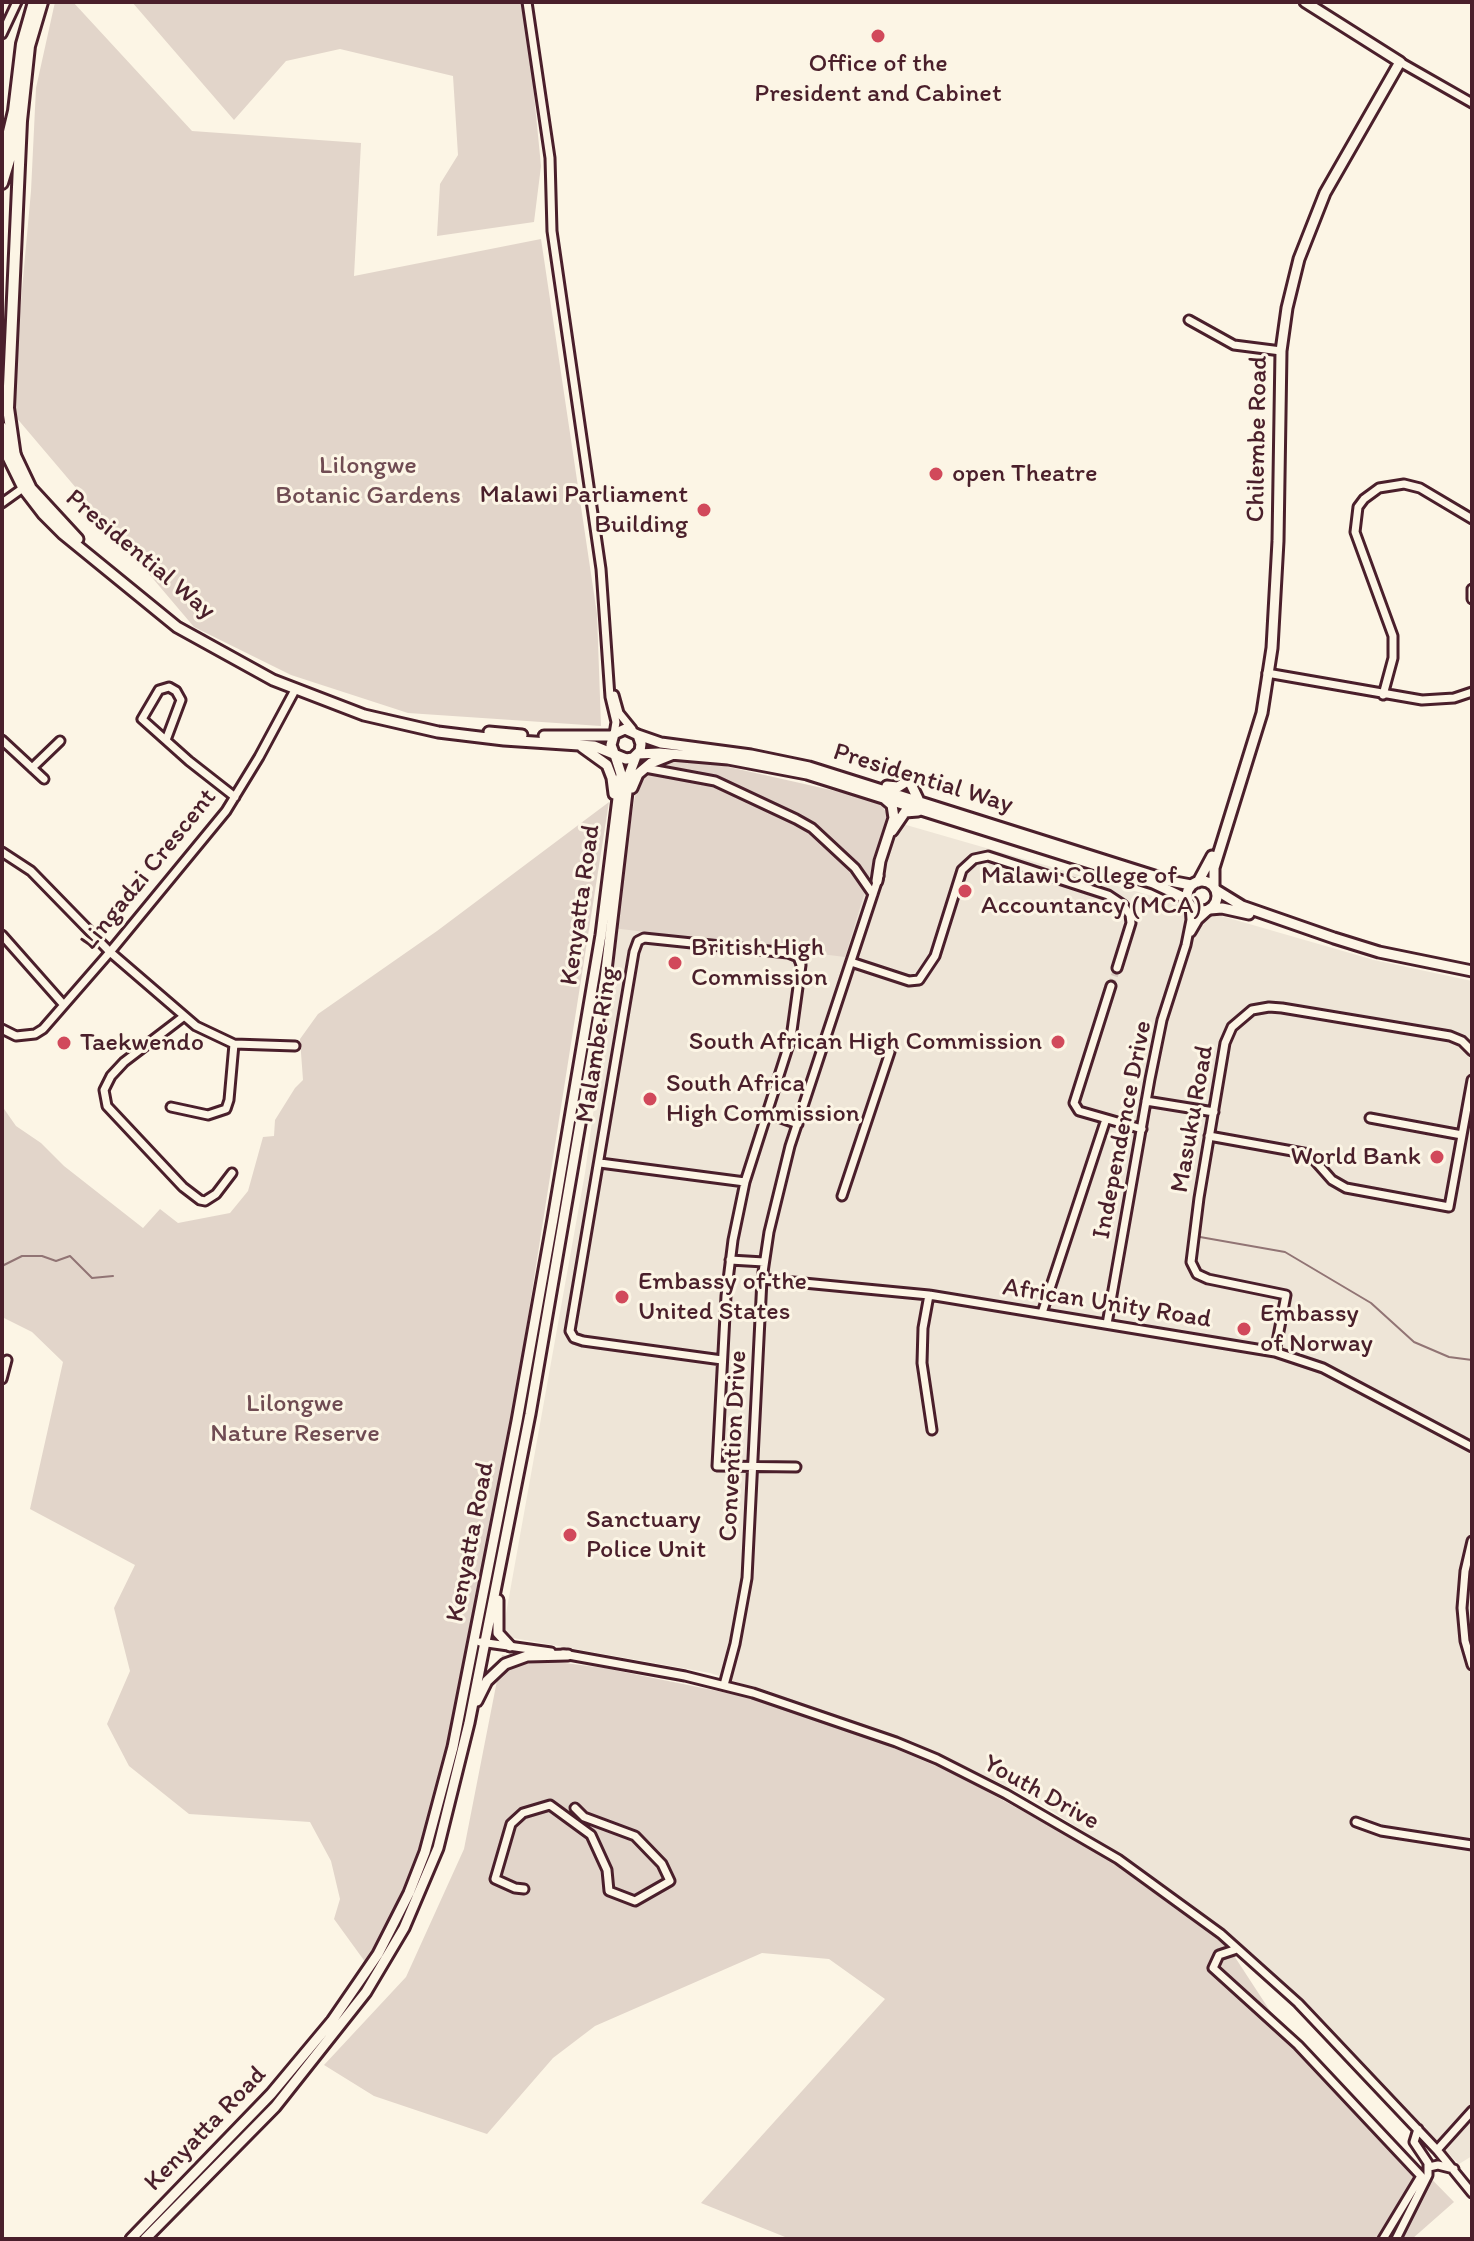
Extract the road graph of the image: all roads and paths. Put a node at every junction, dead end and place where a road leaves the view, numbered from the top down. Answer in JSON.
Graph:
{"nodes":[{"id":1,"x":17,"y":2,"type":"edge"},
{"id":2,"x":34,"y":2,"type":"edge"},
{"id":3,"x":42,"y":2,"type":"edge"},
{"id":4,"x":527,"y":2,"type":"edge"},
{"id":5,"x":1305,"y":2,"type":"edge"},
{"id":6,"x":2,"y":34,"type":"edge"},
{"id":7,"x":1400,"y":62,"type":"junction"},
{"id":8,"x":16,"y":91,"type":"junction"},
{"id":9,"x":1472,"y":103,"type":"edge"},
{"id":10,"x":21,"y":121,"type":"junction"},
{"id":11,"x":2,"y":125,"type":"edge"},
{"id":12,"x":2,"y":161,"type":"edge"},
{"id":13,"x":2,"y":183,"type":"edge"},
{"id":14,"x":1189,"y":320,"type":"dead end"},
{"id":15,"x":1281,"y":351,"type":"junction"},
{"id":16,"x":2,"y":427,"type":"edge"},
{"id":17,"x":2,"y":445,"type":"edge"},
{"id":18,"x":15,"y":457,"type":"junction"},
{"id":19,"x":23,"y":488,"type":"junction"},
{"id":20,"x":2,"y":503,"type":"edge"},
{"id":21,"x":1472,"y":519,"type":"edge"},
{"id":22,"x":1472,"y":589,"type":"edge"},
{"id":23,"x":1472,"y":599,"type":"edge"},
{"id":24,"x":1267,"y":673,"type":"junction"},
{"id":25,"x":611,"y":685,"type":"junction"},
{"id":26,"x":295,"y":690,"type":"junction"},
{"id":27,"x":1472,"y":692,"type":"edge"},
{"id":28,"x":1383,"y":695,"type":"junction"},
{"id":29,"x":637,"y":734,"type":"junction"},
{"id":30,"x":614,"y":735,"type":"junction"},
{"id":31,"x":2,"y":740,"type":"edge"},
{"id":32,"x":166,"y":740,"type":"junction"},
{"id":33,"x":60,"y":741,"type":"dead end"},
{"id":34,"x":577,"y":745,"type":"junction"},
{"id":35,"x":615,"y":754,"type":"junction"},
{"id":36,"x":674,"y":754,"type":"junction"},
{"id":37,"x":637,"y":755,"type":"junction"},
{"id":38,"x":32,"y":768,"type":"junction"},
{"id":39,"x":645,"y":768,"type":"junction"},
{"id":40,"x":829,"y":773,"type":"junction"},
{"id":41,"x":44,"y":779,"type":"dead end"},
{"id":42,"x":880,"y":796,"type":"junction"},
{"id":43,"x":235,"y":797,"type":"junction"},
{"id":44,"x":903,"y":799,"type":"junction"},
{"id":45,"x":918,"y":799,"type":"junction"},
{"id":46,"x":625,"y":804,"type":"junction"},
{"id":47,"x":615,"y":813,"type":"junction"},
{"id":48,"x":975,"y":826,"type":"junction"},
{"id":49,"x":892,"y":831,"type":"junction"},
{"id":50,"x":1223,"y":835,"type":"junction"},
{"id":51,"x":2,"y":852,"type":"edge"},
{"id":52,"x":877,"y":881,"type":"junction"},
{"id":53,"x":1194,"y":883,"type":"junction"},
{"id":54,"x":1215,"y":889,"type":"junction"},
{"id":55,"x":873,"y":894,"type":"junction"},
{"id":56,"x":1188,"y":902,"type":"junction"},
{"id":57,"x":1210,"y":909,"type":"junction"},
{"id":58,"x":1287,"y":923,"type":"junction"},
{"id":59,"x":2,"y":935,"type":"edge"},
{"id":60,"x":1186,"y":945,"type":"junction"},
{"id":61,"x":110,"y":952,"type":"junction"},
{"id":62,"x":851,"y":962,"type":"junction"},
{"id":63,"x":1117,"y":968,"type":"tunnel mouth"},
{"id":64,"x":1472,"y":971,"type":"edge"},
{"id":65,"x":1111,"y":986,"type":"tunnel mouth"},
{"id":66,"x":63,"y":1004,"type":"junction"},
{"id":67,"x":183,"y":1017,"type":"junction"},
{"id":68,"x":2,"y":1029,"type":"edge"},
{"id":69,"x":234,"y":1044,"type":"junction"},
{"id":70,"x":295,"y":1046,"type":"dead end"},
{"id":71,"x":1472,"y":1051,"type":"edge"},
{"id":72,"x":890,"y":1052,"type":"dead end"},
{"id":73,"x":1472,"y":1080,"type":"edge"},
{"id":74,"x":1146,"y":1101,"type":"junction"},
{"id":75,"x":171,"y":1107,"type":"dead end"},
{"id":76,"x":1214,"y":1112,"type":"junction"},
{"id":77,"x":767,"y":1113,"type":"junction"},
{"id":78,"x":1370,"y":1118,"type":"dead end"},
{"id":79,"x":1106,"y":1119,"type":"junction"},
{"id":80,"x":798,"y":1124,"type":"junction"},
{"id":81,"x":1142,"y":1129,"type":"junction"},
{"id":82,"x":1462,"y":1135,"type":"junction"},
{"id":83,"x":1209,"y":1136,"type":"junction"},
{"id":84,"x":600,"y":1163,"type":"junction"},
{"id":85,"x":232,"y":1173,"type":"dead end"},
{"id":86,"x":745,"y":1182,"type":"junction"},
{"id":87,"x":842,"y":1196,"type":"dead end"},
{"id":88,"x":730,"y":1260,"type":"junction"},
{"id":89,"x":764,"y":1262,"type":"junction"},
{"id":90,"x":762,"y":1279,"type":"junction"},
{"id":91,"x":929,"y":1295,"type":"junction"},
{"id":92,"x":1042,"y":1313,"type":"junction"},
{"id":93,"x":1107,"y":1324,"type":"junction"},
{"id":94,"x":1275,"y":1352,"type":"junction"},
{"id":95,"x":7,"y":1360,"type":"dead end"},
{"id":96,"x":722,"y":1360,"type":"junction"},
{"id":97,"x":2,"y":1379,"type":"edge"},
{"id":98,"x":932,"y":1430,"type":"dead end"},
{"id":99,"x":1472,"y":1447,"type":"edge"},
{"id":100,"x":796,"y":1467,"type":"dead end"},
{"id":101,"x":753,"y":1468,"type":"junction"},
{"id":102,"x":1472,"y":1541,"type":"edge"},
{"id":103,"x":496,"y":1585,"type":"junction"},
{"id":104,"x":474,"y":1641,"type":"junction"},
{"id":105,"x":486,"y":1642,"type":"junction"},
{"id":106,"x":510,"y":1646,"type":"junction"},
{"id":107,"x":568,"y":1655,"type":"junction"},
{"id":108,"x":1472,"y":1665,"type":"edge"},
{"id":109,"x":724,"y":1685,"type":"junction"},
{"id":110,"x":469,"y":1723,"type":"junction"},
{"id":111,"x":575,"y":1808,"type":"dead end"},
{"id":112,"x":1356,"y":1822,"type":"dead end"},
{"id":113,"x":1472,"y":1845,"type":"edge"},
{"id":114,"x":524,"y":1889,"type":"dead end"},
{"id":115,"x":1237,"y":1949,"type":"junction"},
{"id":116,"x":383,"y":1956,"type":"junction"},
{"id":117,"x":1472,"y":2111,"type":"edge"},
{"id":118,"x":1418,"y":2129,"type":"junction"},
{"id":119,"x":1437,"y":2150,"type":"junction"},
{"id":120,"x":1429,"y":2167,"type":"junction"},
{"id":121,"x":1454,"y":2169,"type":"junction"},
{"id":122,"x":1472,"y":2193,"type":"edge"},
{"id":123,"x":131,"y":2238,"type":"edge"},
{"id":124,"x":145,"y":2239,"type":"edge"},
{"id":125,"x":1383,"y":2239,"type":"edge"},
{"id":126,"x":1396,"y":2239,"type":"edge"}],
"edges":[{"from":1,"to":6,"type":"street"},
{"from":2,"to":8,"type":"highway"},
{"from":3,"to":10,"type":"highway"},
{"from":4,"to":25,"type":"street"},
{"from":5,"to":7,"type":"main road"},
{"from":7,"to":9,"type":"street"},
{"from":7,"to":15,"type":"main road","name":"Chilembe Road"},
{"from":8,"to":11,"type":"highway"},
{"from":8,"to":12,"type":"highway"},
{"from":10,"to":13,"type":"highway"},
{"from":10,"to":18,"type":"highway"},
{"from":14,"to":15,"type":"street"},
{"from":15,"to":24,"type":"main road","name":"Chilembe Road"},
{"from":16,"to":18,"type":"main road","name":"Presidential Way"},
{"from":17,"to":19,"type":"main road","name":"Presidential Way"},
{"from":18,"to":30,"type":"main road","name":"Presidential Way"},
{"from":19,"to":20,"type":"street"},
{"from":19,"to":26,"type":"main road","name":"Presidential Way"},
{"from":21,"to":28,"type":"street"},
{"from":22,"to":23,"type":"street"},
{"from":24,"to":28,"type":"street"},
{"from":24,"to":50,"type":"main road","name":"Chilembe Road"},
{"from":25,"to":29,"type":"street"},
{"from":25,"to":30,"type":"street"},
{"from":26,"to":34,"type":"main road","name":"Presidential Way"},
{"from":26,"to":43,"type":"street","name":"Lingadzi Crescent"},
{"from":27,"to":28,"type":"street"},
{"from":29,"to":30,"type":"main road","name":"Presidential Way"},
{"from":29,"to":37,"type":"main road"},
{"from":29,"to":40,"type":"main road","name":"Presidential Way"},
{"from":30,"to":35,"type":"main road"},
{"from":31,"to":38,"type":"street"},
{"from":32,"to":32,"type":"street"},
{"from":32,"to":43,"type":"street"},
{"from":33,"to":38,"type":"street"},
{"from":34,"to":35,"type":"main road","name":"Presidential Way"},
{"from":34,"to":47,"type":"main road"},
{"from":35,"to":37,"type":"main road","name":"Presidential Way"},
{"from":35,"to":47,"type":"main road","name":"Kenyatta Road"},
{"from":36,"to":37,"type":"main road","name":"Presidential Way"},
{"from":36,"to":39,"type":"main road"},
{"from":36,"to":42,"type":"main road","name":"Presidential Way"},
{"from":37,"to":46,"type":"main road","name":"Kenyatta Road"},
{"from":38,"to":41,"type":"street"},
{"from":39,"to":46,"type":"main road"},
{"from":39,"to":55,"type":"street"},
{"from":40,"to":44,"type":"main road","name":"Presidential Way"},
{"from":40,"to":45,"type":"main road"},
{"from":42,"to":44,"type":"main road","name":"Presidential Way"},
{"from":42,"to":52,"type":"main road"},
{"from":43,"to":61,"type":"street","name":"Lingadzi Crescent"},
{"from":44,"to":45,"type":"main road","name":"Presidential Way"},
{"from":44,"to":48,"type":"main road","name":"Presidential Way"},
{"from":44,"to":49,"type":"street","name":"Convention Drive"},
{"from":45,"to":53,"type":"main road","name":"Presidential Way"},
{"from":46,"to":103,"type":"main road","name":"Kenyatta Road"},
{"from":47,"to":104,"type":"main road","name":"Kenyatta Road"},
{"from":48,"to":49,"type":"main road"},
{"from":48,"to":56,"type":"main road","name":"Presidential Way"},
{"from":49,"to":52,"type":"street","name":"Convention Drive"},
{"from":50,"to":53,"type":"main road"},
{"from":50,"to":54,"type":"main road"},
{"from":51,"to":61,"type":"street"},
{"from":52,"to":55,"type":"street","name":"Convention Drive"},
{"from":53,"to":54,"type":"main road"},
{"from":53,"to":56,"type":"main road"},
{"from":54,"to":57,"type":"main road"},
{"from":54,"to":58,"type":"main road"},
{"from":55,"to":62,"type":"street","name":"Convention Drive"},
{"from":56,"to":57,"type":"main road"},
{"from":56,"to":60,"type":"street","name":"Independence Drive"},
{"from":57,"to":58,"type":"main road"},
{"from":57,"to":60,"type":"street","name":"Independence Drive"},
{"from":58,"to":64,"type":"main road"},
{"from":59,"to":66,"type":"street"},
{"from":60,"to":74,"type":"street","name":"Independence Drive"},
{"from":61,"to":66,"type":"street","name":"Lingadzi Crescent"},
{"from":61,"to":67,"type":"street"},
{"from":62,"to":63,"type":"street"},
{"from":62,"to":80,"type":"street","name":"Convention Drive"},
{"from":65,"to":79,"type":"street"},
{"from":66,"to":68,"type":"street","name":"Lingadzi Crescent"},
{"from":67,"to":69,"type":"street"},
{"from":67,"to":85,"type":"street"},
{"from":69,"to":70,"type":"street"},
{"from":69,"to":75,"type":"street"},
{"from":71,"to":76,"type":"street","name":"Masuku Road"},
{"from":72,"to":87,"type":"street"},
{"from":73,"to":82,"type":"street"},
{"from":74,"to":76,"type":"street"},
{"from":74,"to":81,"type":"street","name":"Independence Drive"},
{"from":76,"to":83,"type":"street","name":"Masuku Road"},
{"from":77,"to":80,"type":"street"},
{"from":77,"to":84,"type":"street","name":"Malambe Ring"},
{"from":77,"to":86,"type":"street","name":"Malambe Ring"},
{"from":78,"to":82,"type":"street"},
{"from":79,"to":81,"type":"street"},
{"from":79,"to":92,"type":"street"},
{"from":80,"to":89,"type":"street","name":"Convention Drive"},
{"from":81,"to":93,"type":"street","name":"Independence Drive"},
{"from":82,"to":83,"type":"street"},
{"from":83,"to":94,"type":"street","name":"Masuku Road"},
{"from":84,"to":86,"type":"street"},
{"from":84,"to":96,"type":"street","name":"Malambe Ring"},
{"from":86,"to":88,"type":"street","name":"Malambe Ring"},
{"from":88,"to":89,"type":"street"},
{"from":88,"to":96,"type":"street","name":"Malambe Ring"},
{"from":89,"to":90,"type":"street","name":"Convention Drive"},
{"from":90,"to":91,"type":"street","name":"African Unity Road"},
{"from":90,"to":101,"type":"street","name":"Convention Drive"},
{"from":91,"to":92,"type":"street","name":"African Unity Road"},
{"from":91,"to":98,"type":"street"},
{"from":92,"to":93,"type":"street","name":"African Unity Road"},
{"from":93,"to":94,"type":"street","name":"African Unity Road"},
{"from":94,"to":99,"type":"street","name":"African Unity Road"},
{"from":95,"to":97,"type":"street"},
{"from":96,"to":101,"type":"street","name":"Malambe Ring"},
{"from":100,"to":101,"type":"street"},
{"from":101,"to":109,"type":"street","name":"Convention Drive"},
{"from":102,"to":108,"type":"street"},
{"from":103,"to":105,"type":"main road","name":"Kenyatta Road"},
{"from":103,"to":106,"type":"main road"},
{"from":104,"to":105,"type":"street","name":"Youth Drive"},
{"from":104,"to":116,"type":"main road","name":"Kenyatta Road"},
{"from":105,"to":106,"type":"street","name":"Youth Drive"},
{"from":105,"to":110,"type":"main road","name":"Kenyatta Road"},
{"from":106,"to":107,"type":"street","name":"Youth Drive"},
{"from":107,"to":109,"type":"street","name":"Youth Drive"},
{"from":107,"to":110,"type":"main road"},
{"from":109,"to":115,"type":"street","name":"Youth Drive"},
{"from":110,"to":116,"type":"main road","name":"Kenyatta Road"},
{"from":111,"to":114,"type":"street"},
{"from":112,"to":113,"type":"street"},
{"from":115,"to":118,"type":"street","name":"Youth Drive"},
{"from":115,"to":125,"type":"street"},
{"from":116,"to":123,"type":"main road","name":"Kenyatta Road"},
{"from":116,"to":124,"type":"main road","name":"Kenyatta Road"},
{"from":117,"to":119,"type":"street"},
{"from":118,"to":119,"type":"street","name":"Youth Drive"},
{"from":118,"to":120,"type":"street"},
{"from":119,"to":121,"type":"street","name":"Youth Drive"},
{"from":120,"to":121,"type":"street"},
{"from":120,"to":126,"type":"street"},
{"from":121,"to":122,"type":"street","name":"Youth Drive"}]}
